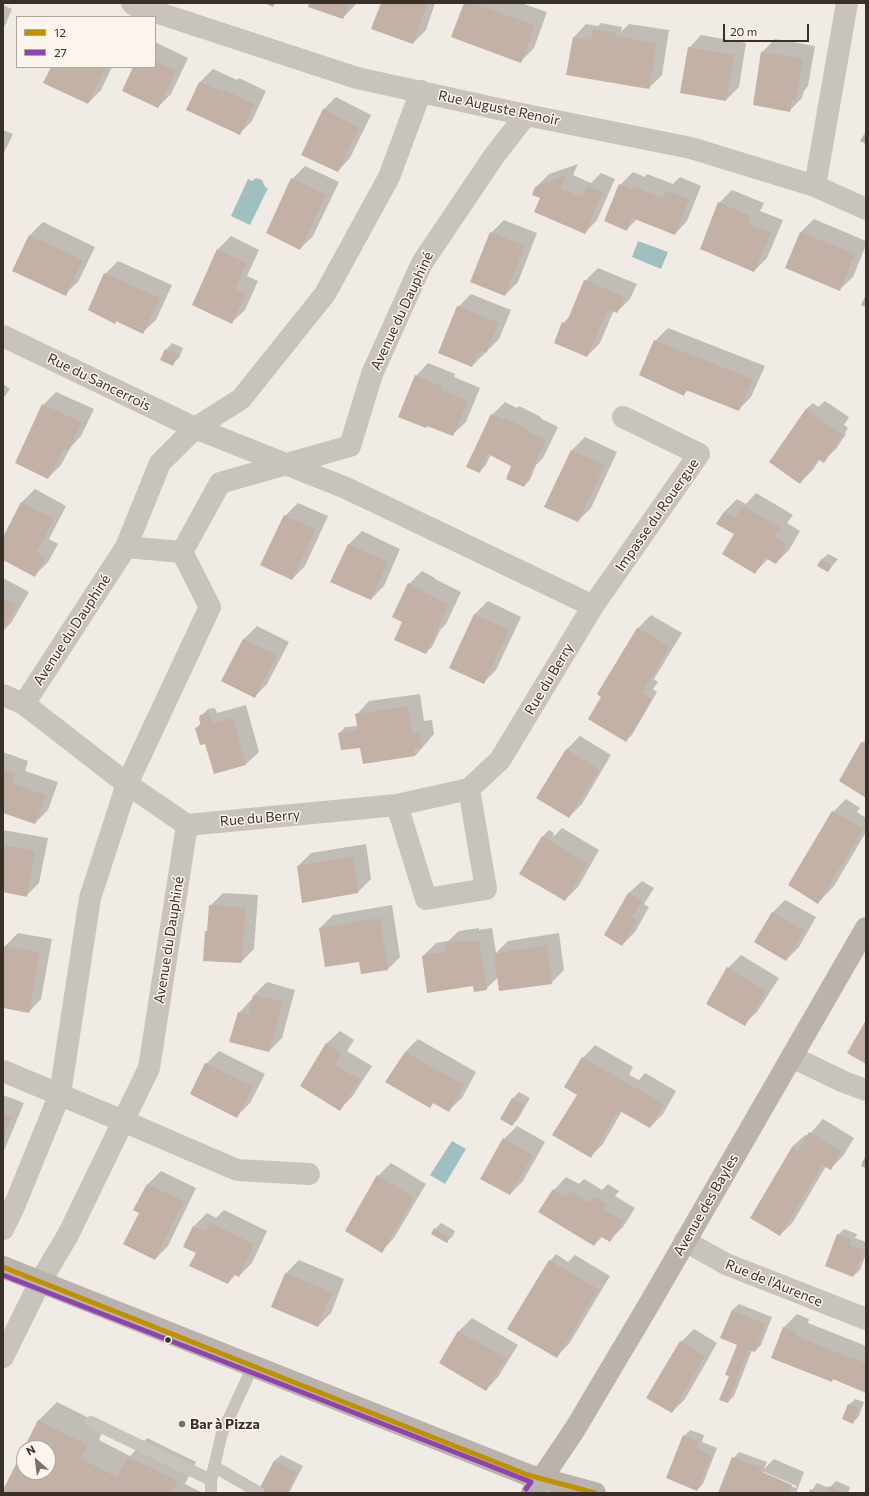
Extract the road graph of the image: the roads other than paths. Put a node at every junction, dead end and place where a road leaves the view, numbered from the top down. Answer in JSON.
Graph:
{"nodes":[{"id":1,"x":132,"y":3,"type":"edge"},
{"id":2,"x":847,"y":3,"type":"edge"},
{"id":3,"x":420,"y":91,"type":"junction"},
{"id":4,"x":526,"y":115,"type":"junction"},
{"id":5,"x":815,"y":186,"type":"junction"},
{"id":6,"x":866,"y":209,"type":"edge"},
{"id":7,"x":3,"y":336,"type":"edge"},
{"id":8,"x":623,"y":417,"type":"dead end"},
{"id":9,"x":196,"y":428,"type":"junction"},
{"id":10,"x":289,"y":464,"type":"junction"},
{"id":11,"x":126,"y":547,"type":"junction"},
{"id":12,"x":182,"y":552,"type":"junction"},
{"id":13,"x":593,"y":606,"type":"junction"},
{"id":14,"x":3,"y":694,"type":"edge"},
{"id":15,"x":24,"y":704,"type":"junction"},
{"id":16,"x":127,"y":784,"type":"junction"},
{"id":17,"x":469,"y":789,"type":"junction"},
{"id":18,"x":397,"y":805,"type":"junction"},
{"id":19,"x":187,"y":825,"type":"junction"},
{"id":20,"x":866,"y":928,"type":"edge"},
{"id":21,"x":792,"y":1057,"type":"junction"},
{"id":22,"x":3,"y":1071,"type":"edge"},
{"id":23,"x":866,"y":1090,"type":"edge"},
{"id":24,"x":60,"y":1094,"type":"junction"},
{"id":25,"x":123,"y":1120,"type":"junction"},
{"id":26,"x":309,"y":1174,"type":"dead end"},
{"id":27,"x":3,"y":1229,"type":"edge"},
{"id":28,"x":685,"y":1241,"type":"junction"},
{"id":29,"x":3,"y":1267,"type":"edge"},
{"id":30,"x":40,"y":1282,"type":"junction"},
{"id":31,"x":866,"y":1319,"type":"edge"},
{"id":32,"x":3,"y":1357,"type":"edge"},
{"id":33,"x":254,"y":1366,"type":"junction"},
{"id":34,"x":91,"y":1422,"type":"dead end"},
{"id":35,"x":215,"y":1467,"type":"junction"},
{"id":36,"x":211,"y":1480,"type":"junction"},
{"id":37,"x":536,"y":1486,"type":"edge"},
{"id":38,"x":258,"y":1492,"type":"dead end"},
{"id":39,"x":212,"y":1493,"type":"edge"},
{"id":40,"x":595,"y":1493,"type":"edge"}],
"edges":[{"from":1,"to":3,"type":"street","name":"Rue Auguste Renoir"},
{"from":2,"to":5,"type":"street"},
{"from":3,"to":4,"type":"street","name":"Rue Auguste Renoir"},
{"from":3,"to":9,"type":"street","name":"Avenue du Dauphiné"},
{"from":4,"to":5,"type":"street","name":"Rue Auguste Renoir"},
{"from":4,"to":10,"type":"street","name":"Avenue du Dauphiné"},
{"from":5,"to":6,"type":"street","name":"Rue Auguste Renoir"},
{"from":7,"to":9,"type":"street","name":"Rue du Sancerrois"},
{"from":8,"to":13,"type":"street","name":"Impasse du Rouergue"},
{"from":9,"to":10,"type":"street"},
{"from":9,"to":11,"type":"street","name":"Avenue du Dauphiné"},
{"from":10,"to":12,"type":"street","name":"Avenue du Dauphiné"},
{"from":10,"to":13,"type":"street"},
{"from":11,"to":12,"type":"street"},
{"from":11,"to":15,"type":"street","name":"Avenue du Dauphiné"},
{"from":12,"to":16,"type":"street"},
{"from":13,"to":17,"type":"street","name":"Rue du Berry"},
{"from":14,"to":15,"type":"street"},
{"from":15,"to":16,"type":"street"},
{"from":16,"to":19,"type":"street"},
{"from":16,"to":24,"type":"street"},
{"from":17,"to":18,"type":"street","name":"Rue du Berry"},
{"from":17,"to":18,"type":"street"},
{"from":18,"to":19,"type":"street","name":"Rue du Berry"},
{"from":19,"to":25,"type":"street","name":"Avenue du Dauphiné"},
{"from":20,"to":21,"type":"main road","name":"Avenue des Bayles"},
{"from":21,"to":23,"type":"street"},
{"from":21,"to":28,"type":"main road","name":"Avenue des Bayles"},
{"from":22,"to":24,"type":"street"},
{"from":24,"to":25,"type":"street"},
{"from":24,"to":27,"type":"street"},
{"from":25,"to":26,"type":"street"},
{"from":25,"to":30,"type":"street","name":"Avenue du Dauphiné"},
{"from":28,"to":31,"type":"street","name":"Rue de l'Aurence"},
{"from":28,"to":37,"type":"main road","name":"Avenue des Bayles"},
{"from":29,"to":30,"type":"main road"},
{"from":30,"to":32,"type":"street","name":"Avenue du Dauphiné"},
{"from":30,"to":33,"type":"main road"},
{"from":33,"to":35,"type":"lane"},
{"from":33,"to":37,"type":"main road"},
{"from":34,"to":36,"type":"lane"},
{"from":35,"to":36,"type":"lane"},
{"from":35,"to":38,"type":"lane"},
{"from":36,"to":39,"type":"lane"},
{"from":37,"to":40,"type":"main road"}]}
